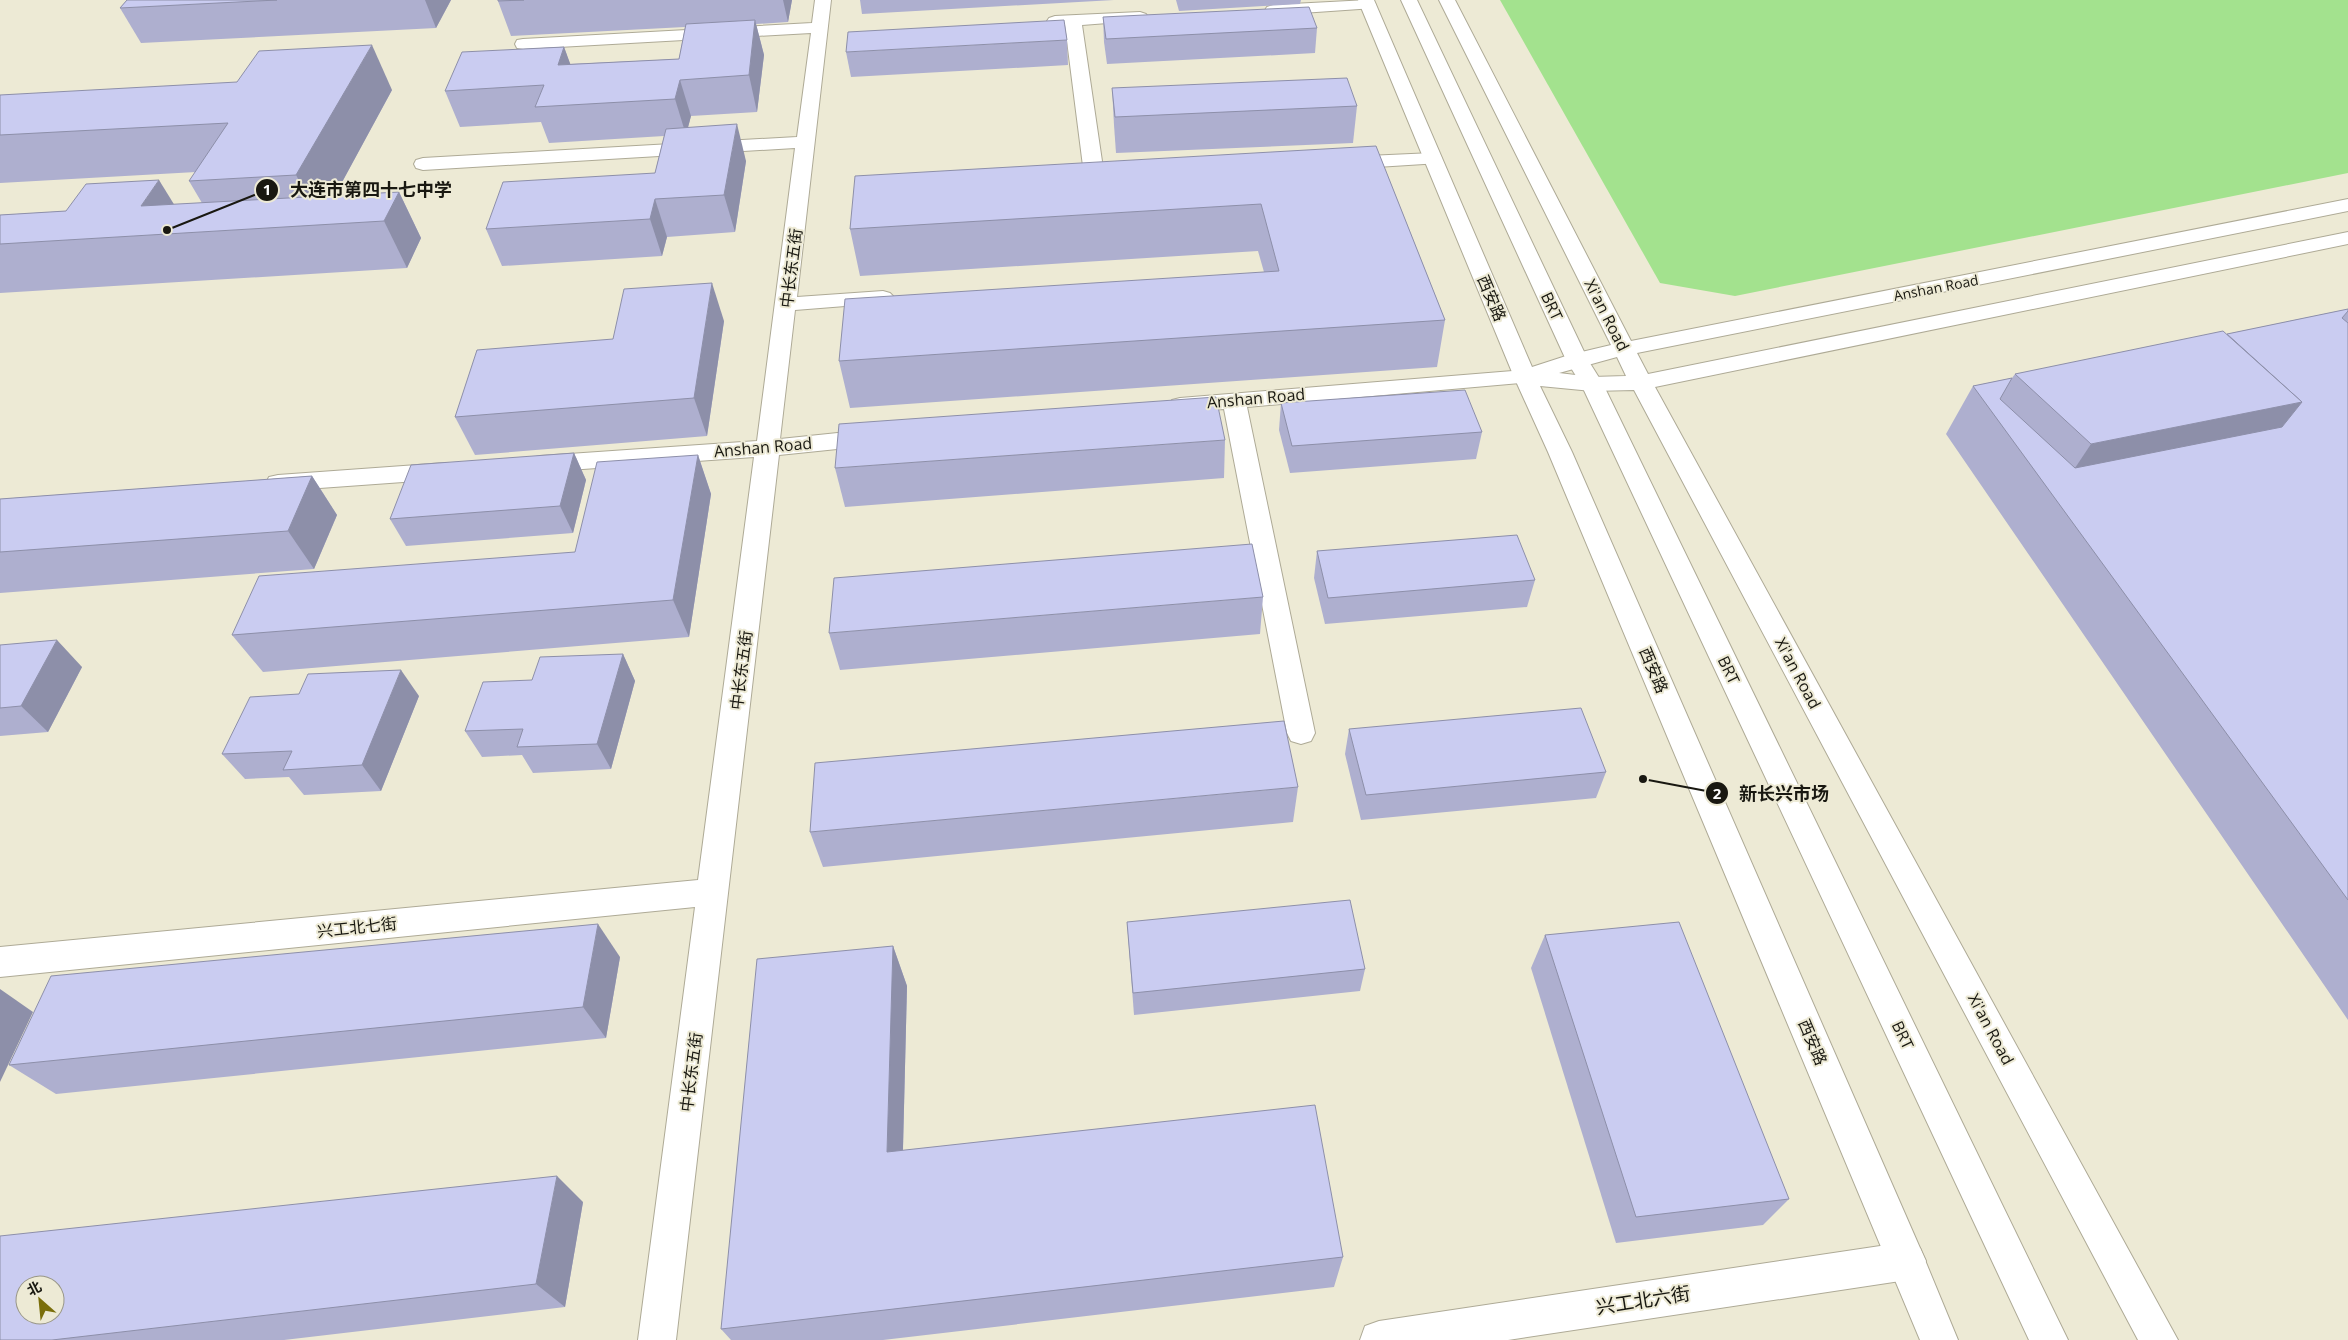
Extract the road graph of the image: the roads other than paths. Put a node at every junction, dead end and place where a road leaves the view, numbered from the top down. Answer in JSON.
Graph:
{"nodes":[{"id":1,"x":823,"y":0,"type":"edge"},
{"id":2,"x":1409,"y":0,"type":"edge"},
{"id":3,"x":1447,"y":0,"type":"edge"},
{"id":4,"x":1367,"y":2,"type":"edge"},
{"id":5,"x":1260,"y":10,"type":"edge"},
{"id":6,"x":1151,"y":16,"type":"edge"},
{"id":7,"x":1072,"y":20,"type":"junction"},
{"id":8,"x":1043,"y":22,"type":"edge"},
{"id":9,"x":820,"y":28,"type":"junction"},
{"id":10,"x":523,"y":44,"type":"dead end"},
{"id":11,"x":806,"y":142,"type":"junction"},
{"id":12,"x":1433,"y":159,"type":"junction"},
{"id":13,"x":423,"y":164,"type":"dead end"},
{"id":14,"x":1323,"y":164,"type":"edge"},
{"id":15,"x":1134,"y":172,"type":"edge"},
{"id":16,"x":2348,"y":205,"type":"edge"},
{"id":17,"x":2348,"y":238,"type":"edge"},
{"id":18,"x":906,"y":296,"type":"edge"},
{"id":19,"x":787,"y":304,"type":"junction"},
{"id":20,"x":1624,"y":348,"type":"junction"},
{"id":21,"x":1577,"y":360,"type":"junction"},
{"id":22,"x":1525,"y":377,"type":"junction"},
{"id":23,"x":1642,"y":383,"type":"junction"},
{"id":24,"x":1592,"y":384,"type":"junction"},
{"id":25,"x":1234,"y":399,"type":"junction"},
{"id":26,"x":1155,"y":408,"type":"edge"},
{"id":27,"x":898,"y":434,"type":"edge"},
{"id":28,"x":769,"y":448,"type":"junction"},
{"id":29,"x":523,"y":466,"type":"edge"},
{"id":30,"x":464,"y":470,"type":"edge"},
{"id":31,"x":256,"y":485,"type":"edge"},
{"id":32,"x":1301,"y":732,"type":"dead end"},
{"id":33,"x":713,"y":892,"type":"junction"},
{"id":34,"x":0,"y":962,"type":"edge"},
{"id":35,"x":1907,"y":1261,"type":"junction"},
{"id":36,"x":657,"y":1340,"type":"edge"},
{"id":37,"x":1379,"y":1340,"type":"edge"},
{"id":38,"x":1939,"y":1340,"type":"edge"},
{"id":39,"x":2049,"y":1340,"type":"edge"},
{"id":40,"x":2159,"y":1340,"type":"edge"}],
"edges":[{"from":1,"to":9,"type":"street","name":"中长东五街"},
{"from":2,"to":21,"type":"street","name":"BRT"},
{"from":3,"to":20,"type":"street","name":"Xi'an Road"},
{"from":4,"to":5,"type":"street"},
{"from":4,"to":12,"type":"street","name":"西安路"},
{"from":6,"to":7,"type":"street"},
{"from":7,"to":8,"type":"street"},
{"from":7,"to":15,"type":"street"},
{"from":9,"to":10,"type":"street"},
{"from":9,"to":11,"type":"street","name":"中长东五街"},
{"from":11,"to":13,"type":"street"},
{"from":11,"to":19,"type":"street","name":"中长东五街"},
{"from":12,"to":14,"type":"street"},
{"from":12,"to":22,"type":"street","name":"西安路"},
{"from":16,"to":20,"type":"street","name":"Anshan Road"},
{"from":17,"to":23,"type":"street","name":"Anshan Road"},
{"from":18,"to":19,"type":"street"},
{"from":19,"to":28,"type":"street","name":"中长东五街"},
{"from":20,"to":21,"type":"street","name":"Anshan Road"},
{"from":20,"to":23,"type":"street","name":"Xi'an Road"},
{"from":21,"to":22,"type":"street","name":"Anshan Road"},
{"from":21,"to":24,"type":"street","name":"BRT"},
{"from":22,"to":24,"type":"street","name":"Anshan Road"},
{"from":22,"to":25,"type":"street","name":"Anshan Road"},
{"from":22,"to":35,"type":"street","name":"西安路"},
{"from":23,"to":24,"type":"street","name":"Anshan Road"},
{"from":23,"to":40,"type":"street","name":"Xi'an Road"},
{"from":24,"to":39,"type":"street","name":"BRT"},
{"from":25,"to":26,"type":"street","name":"Anshan Road"},
{"from":25,"to":32,"type":"street"},
{"from":27,"to":28,"type":"street","name":"Anshan Road"},
{"from":28,"to":29,"type":"street","name":"Anshan Road"},
{"from":28,"to":33,"type":"street","name":"中长东五街"},
{"from":30,"to":31,"type":"street"},
{"from":33,"to":34,"type":"street","name":"兴工北七街"},
{"from":33,"to":36,"type":"street","name":"中长东五街"},
{"from":35,"to":37,"type":"street","name":"兴工北六街"},
{"from":35,"to":38,"type":"street","name":"西安路"}]}
